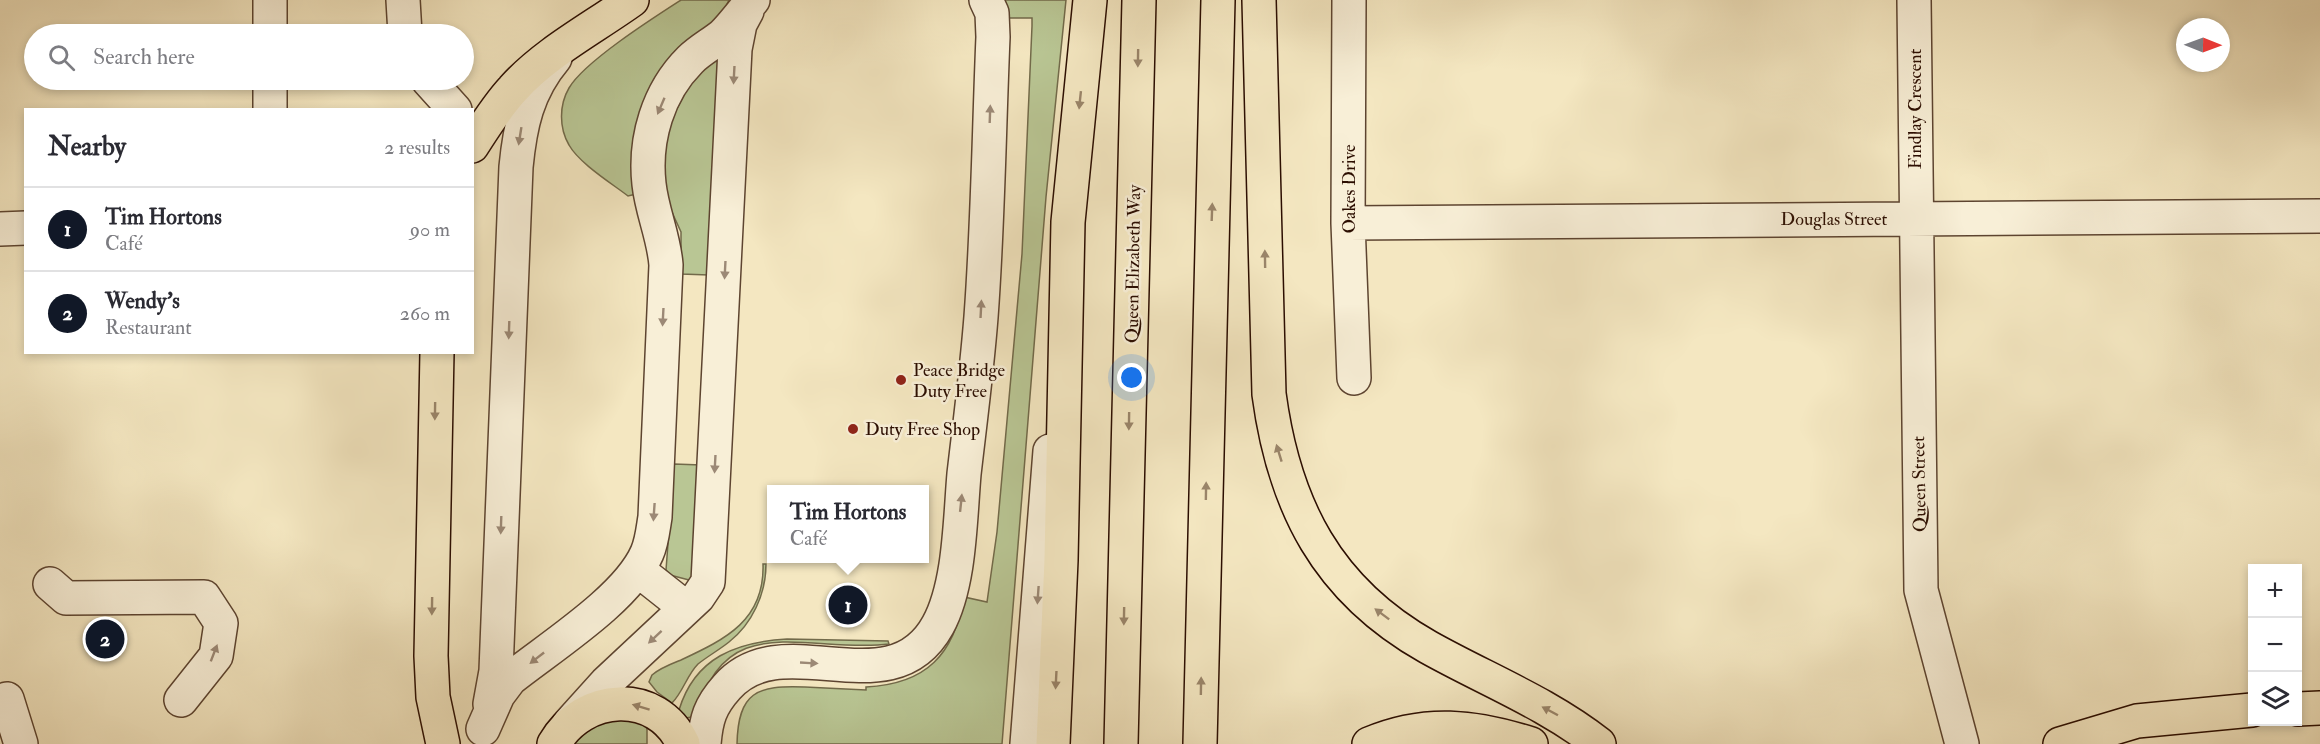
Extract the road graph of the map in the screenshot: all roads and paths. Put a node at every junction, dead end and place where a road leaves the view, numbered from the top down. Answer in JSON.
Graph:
{"nodes":[{"id":1,"x":270,"y":0,"type":"edge"},
{"id":2,"x":403,"y":0,"type":"edge"},
{"id":3,"x":632,"y":0,"type":"edge"},
{"id":4,"x":754,"y":0,"type":"edge"},
{"id":5,"x":986,"y":0,"type":"edge"},
{"id":6,"x":1090,"y":0,"type":"edge"},
{"id":7,"x":1139,"y":0,"type":"edge"},
{"id":8,"x":1218,"y":0,"type":"edge"},
{"id":9,"x":1259,"y":0,"type":"edge"},
{"id":10,"x":1349,"y":0,"type":"edge"},
{"id":11,"x":1914,"y":0,"type":"edge"},
{"id":12,"x":270,"y":24,"type":"edge"},
{"id":13,"x":404,"y":24,"type":"edge"},
{"id":14,"x":564,"y":48,"type":"junction"},
{"id":15,"x":270,"y":90,"type":"edge"},
{"id":16,"x":437,"y":90,"type":"edge"},
{"id":17,"x":270,"y":108,"type":"edge"},
{"id":18,"x":453,"y":108,"type":"edge"},
{"id":19,"x":475,"y":136,"type":"edge"},
{"id":20,"x":2320,"y":216,"type":"edge"},
{"id":21,"x":1916,"y":218,"type":"junction"},
{"id":22,"x":1068,"y":222,"type":"junction"},
{"id":23,"x":1348,"y":223,"type":"junction"},
{"id":24,"x":24,"y":228,"type":"edge"},
{"id":25,"x":0,"y":229,"type":"edge"},
{"id":26,"x":436,"y":354,"type":"edge"},
{"id":27,"x":1354,"y":378,"type":"dead end"},
{"id":28,"x":638,"y":570,"type":"junction"},
{"id":29,"x":50,"y":584,"type":"dead end"},
{"id":30,"x":686,"y":608,"type":"junction"},
{"id":31,"x":751,"y":667,"type":"junction"},
{"id":32,"x":434,"y":696,"type":"junction"},
{"id":33,"x":7,"y":699,"type":"dead end"},
{"id":34,"x":180,"y":700,"type":"dead end"},
{"id":35,"x":2320,"y":708,"type":"edge"},
{"id":36,"x":2302,"y":709,"type":"edge"},
{"id":37,"x":2248,"y":710,"type":"edge"},
{"id":38,"x":560,"y":735,"type":"edge"},
{"id":39,"x":481,"y":736,"type":"edge"},
{"id":40,"x":21,"y":744,"type":"edge"},
{"id":41,"x":437,"y":744,"type":"edge"},
{"id":42,"x":443,"y":744,"type":"edge"},
{"id":43,"x":683,"y":744,"type":"edge"},
{"id":44,"x":704,"y":744,"type":"edge"},
{"id":45,"x":724,"y":744,"type":"edge"},
{"id":46,"x":1027,"y":744,"type":"edge"},
{"id":47,"x":1053,"y":744,"type":"edge"},
{"id":48,"x":1121,"y":744,"type":"edge"},
{"id":49,"x":1200,"y":744,"type":"edge"},
{"id":50,"x":1370,"y":744,"type":"edge"},
{"id":51,"x":1531,"y":744,"type":"edge"},
{"id":52,"x":1599,"y":744,"type":"edge"},
{"id":53,"x":1962,"y":744,"type":"edge"},
{"id":54,"x":2060,"y":744,"type":"edge"}],
"edges":[{"from":1,"to":12,"type":"street"},
{"from":2,"to":13,"type":"street"},
{"from":3,"to":14,"type":"main road"},
{"from":4,"to":28,"type":"street","one_way":true},
{"from":4,"to":30,"type":"street","one_way":true},
{"from":31,"to":5,"type":"street","one_way":true},
{"from":6,"to":22,"type":"main road","one_way":true},
{"from":7,"to":48,"type":"main road","name":"Queen Elizabeth Way","one_way":true},
{"from":49,"to":8,"type":"main road","one_way":true},
{"from":52,"to":9,"type":"main road","one_way":true},
{"from":10,"to":23,"type":"street","name":"Oakes Drive"},
{"from":11,"to":21,"type":"street","name":"Findlay Crescent"},
{"from":14,"to":19,"type":"main road"},
{"from":14,"to":39,"type":"street","one_way":true},
{"from":15,"to":17,"type":"street"},
{"from":16,"to":18,"type":"street"},
{"from":20,"to":21,"type":"street","name":"Douglas Street"},
{"from":21,"to":23,"type":"street","name":"Douglas Street"},
{"from":21,"to":53,"type":"street","name":"Queen Street"},
{"from":22,"to":46,"type":"street","one_way":true},
{"from":22,"to":47,"type":"main road","one_way":true},
{"from":23,"to":27,"type":"street","name":"Oakes Drive"},
{"from":24,"to":25,"type":"street"},
{"from":26,"to":32,"type":"main road","one_way":true},
{"from":28,"to":30,"type":"street"},
{"from":28,"to":39,"type":"street","one_way":true},
{"from":34,"to":29,"type":"street","one_way":true},
{"from":30,"to":38,"type":"street","one_way":true},
{"from":31,"to":44,"type":"street"},
{"from":31,"to":45,"type":"street"},
{"from":32,"to":41,"type":"street"},
{"from":32,"to":42,"type":"main road"},
{"from":33,"to":40,"type":"street"},
{"from":35,"to":36,"type":"main road"},
{"from":37,"to":54,"type":"main road"},
{"from":43,"to":38,"type":"main road","one_way":true},
{"from":50,"to":51,"type":"main road"}]}
